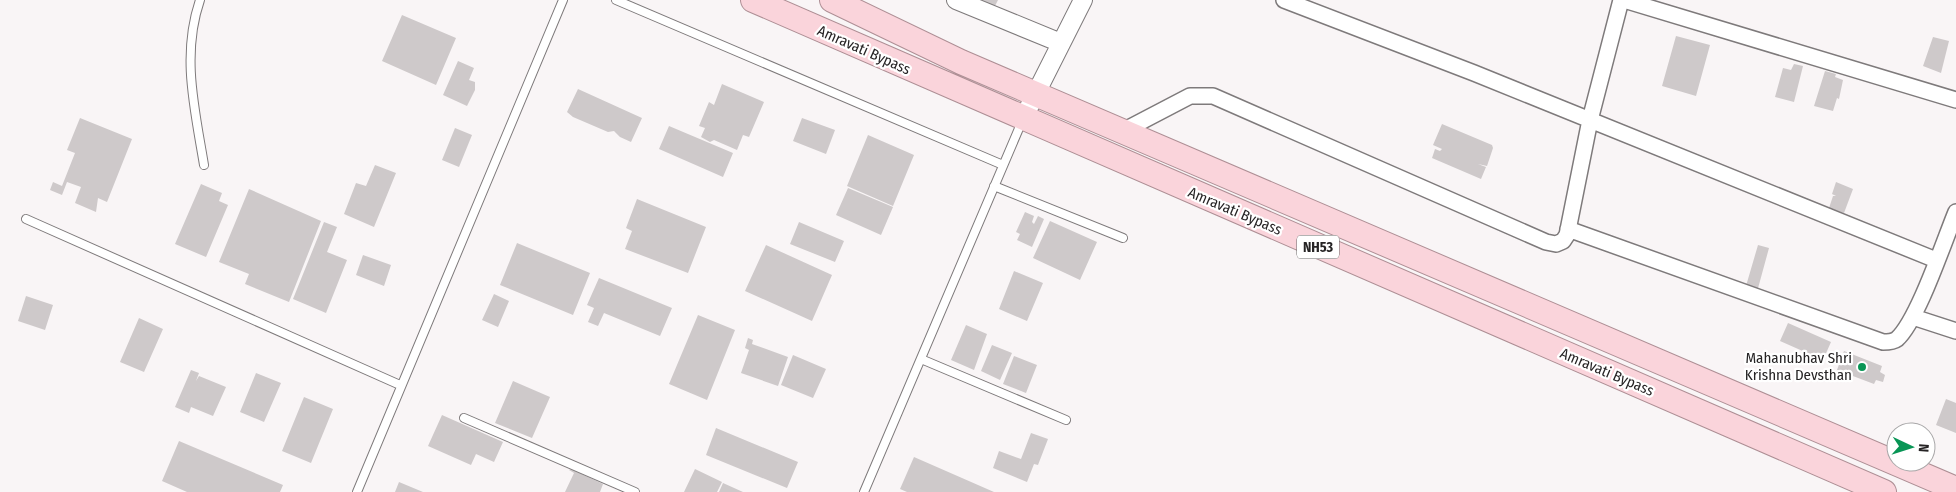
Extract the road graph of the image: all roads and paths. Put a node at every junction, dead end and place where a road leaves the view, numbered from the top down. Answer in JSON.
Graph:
{"nodes":[{"id":1,"x":200,"y":0,"type":"edge"},
{"id":2,"x":563,"y":0,"type":"edge"},
{"id":3,"x":616,"y":0,"type":"edge"},
{"id":4,"x":753,"y":0,"type":"edge"},
{"id":5,"x":832,"y":0,"type":"edge"},
{"id":6,"x":956,"y":0,"type":"edge"},
{"id":7,"x":1083,"y":0,"type":"edge"},
{"id":8,"x":1284,"y":0,"type":"edge"},
{"id":9,"x":1622,"y":0,"type":"edge"},
{"id":10,"x":1061,"y":43,"type":"junction"},
{"id":11,"x":1035,"y":93,"type":"junction"},
{"id":12,"x":1956,"y":100,"type":"edge"},
{"id":13,"x":1023,"y":119,"type":"junction"},
{"id":14,"x":1590,"y":120,"type":"junction"},
{"id":15,"x":1123,"y":131,"type":"junction"},
{"id":16,"x":204,"y":165,"type":"dead end"},
{"id":17,"x":1003,"y":165,"type":"junction"},
{"id":18,"x":994,"y":186,"type":"junction"},
{"id":19,"x":1956,"y":212,"type":"edge"},
{"id":20,"x":26,"y":219,"type":"dead end"},
{"id":21,"x":1568,"y":229,"type":"junction"},
{"id":22,"x":1123,"y":238,"type":"dead end"},
{"id":23,"x":1951,"y":239,"type":"edge"},
{"id":24,"x":1936,"y":260,"type":"junction"},
{"id":25,"x":1913,"y":316,"type":"junction"},
{"id":26,"x":1956,"y":331,"type":"edge"},
{"id":27,"x":921,"y":359,"type":"junction"},
{"id":28,"x":400,"y":385,"type":"junction"},
{"id":29,"x":464,"y":418,"type":"dead end"},
{"id":30,"x":1066,"y":420,"type":"dead end"},
{"id":31,"x":1956,"y":489,"type":"edge"},
{"id":32,"x":357,"y":492,"type":"edge"},
{"id":33,"x":635,"y":492,"type":"edge"},
{"id":34,"x":864,"y":492,"type":"edge"},
{"id":35,"x":1884,"y":492,"type":"edge"}],
"edges":[{"from":1,"to":16,"type":"lane"},
{"from":2,"to":28,"type":"lane"},
{"from":3,"to":17,"type":"lane"},
{"from":4,"to":13,"type":"highway","name":"Amravati Bypass","number":"NH53"},
{"from":5,"to":11,"type":"highway","name":"Amravati Bypass","number":"NH53"},
{"from":6,"to":10,"type":"street"},
{"from":7,"to":10,"type":"street"},
{"from":8,"to":14,"type":"street"},
{"from":9,"to":12,"type":"street"},
{"from":9,"to":14,"type":"street"},
{"from":10,"to":11,"type":"street"},
{"from":11,"to":13,"type":"street"},
{"from":11,"to":15,"type":"highway","name":"Amravati Bypass","number":"NH53"},
{"from":13,"to":17,"type":"lane"},
{"from":13,"to":35,"type":"highway","name":"Amravati Bypass","number":"NH53"},
{"from":14,"to":21,"type":"street"},
{"from":14,"to":24,"type":"street"},
{"from":15,"to":21,"type":"street"},
{"from":15,"to":31,"type":"highway","name":"Amravati Bypass","number":"NH53"},
{"from":17,"to":18,"type":"lane"},
{"from":18,"to":22,"type":"lane"},
{"from":18,"to":27,"type":"lane"},
{"from":19,"to":23,"type":"street"},
{"from":20,"to":28,"type":"lane"},
{"from":21,"to":25,"type":"street"},
{"from":23,"to":24,"type":"street"},
{"from":24,"to":25,"type":"street"},
{"from":25,"to":26,"type":"street"},
{"from":27,"to":30,"type":"lane"},
{"from":27,"to":34,"type":"lane"},
{"from":28,"to":32,"type":"lane"},
{"from":29,"to":33,"type":"lane"}]}
